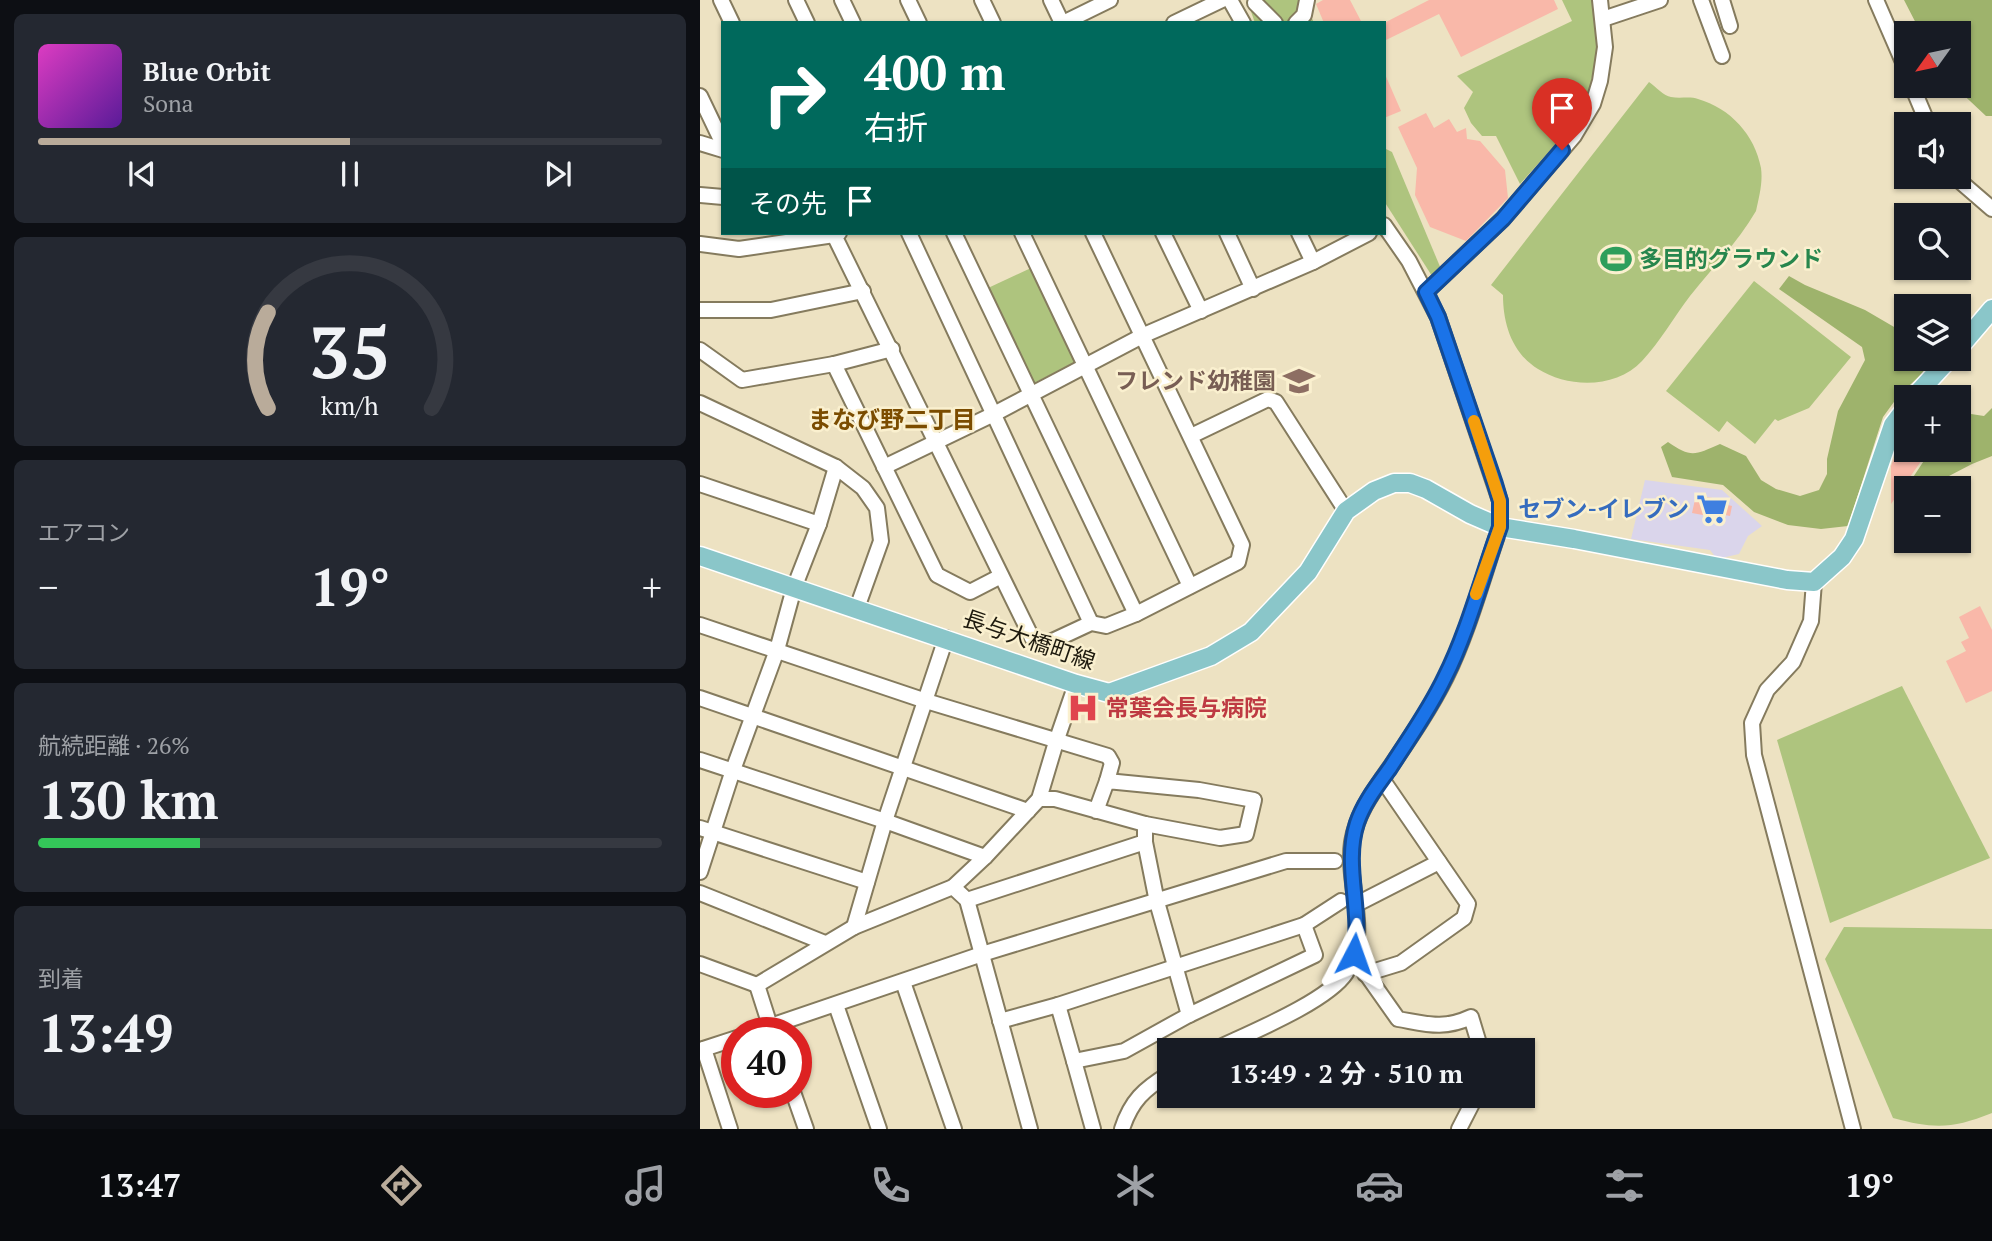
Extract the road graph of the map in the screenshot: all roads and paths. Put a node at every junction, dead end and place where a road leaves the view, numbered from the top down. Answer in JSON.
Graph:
{"nodes":[{"id":1,"x":721,"y":0,"type":"edge"},
{"id":2,"x":796,"y":0,"type":"edge"},
{"id":3,"x":842,"y":0,"type":"edge"},
{"id":4,"x":908,"y":0,"type":"edge"},
{"id":5,"x":982,"y":0,"type":"edge"},
{"id":6,"x":1051,"y":0,"type":"edge"},
{"id":7,"x":1110,"y":0,"type":"edge"},
{"id":8,"x":1222,"y":0,"type":"edge"},
{"id":9,"x":1230,"y":0,"type":"edge"},
{"id":10,"x":1307,"y":0,"type":"edge"},
{"id":11,"x":1600,"y":0,"type":"edge"},
{"id":12,"x":1660,"y":0,"type":"edge"},
{"id":13,"x":1701,"y":0,"type":"edge"},
{"id":14,"x":1722,"y":0,"type":"edge"},
{"id":15,"x":1876,"y":0,"type":"edge"},
{"id":16,"x":1255,"y":3,"type":"dead end"},
{"id":17,"x":1604,"y":19,"type":"junction"},
{"id":18,"x":731,"y":21,"type":"edge"},
{"id":19,"x":806,"y":21,"type":"edge"},
{"id":20,"x":852,"y":21,"type":"edge"},
{"id":21,"x":918,"y":21,"type":"edge"},
{"id":22,"x":992,"y":21,"type":"edge"},
{"id":23,"x":1061,"y":21,"type":"edge"},
{"id":24,"x":1066,"y":21,"type":"edge"},
{"id":25,"x":1178,"y":21,"type":"edge"},
{"id":26,"x":1242,"y":21,"type":"edge"},
{"id":27,"x":1273,"y":21,"type":"edge"},
{"id":28,"x":1298,"y":21,"type":"edge"},
{"id":29,"x":1730,"y":26,"type":"dead end"},
{"id":30,"x":1894,"y":41,"type":"edge"},
{"id":31,"x":1722,"y":56,"type":"dead end"},
{"id":32,"x":700,"y":96,"type":"edge"},
{"id":33,"x":721,"y":140,"type":"edge"},
{"id":34,"x":700,"y":144,"type":"edge"},
{"id":35,"x":721,"y":149,"type":"edge"},
{"id":36,"x":1969,"y":189,"type":"edge"},
{"id":37,"x":700,"y":195,"type":"edge"},
{"id":38,"x":721,"y":197,"type":"edge"},
{"id":39,"x":1992,"y":209,"type":"edge"},
{"id":40,"x":1386,"y":228,"type":"edge"},
{"id":41,"x":830,"y":235,"type":"edge"},
{"id":42,"x":836,"y":235,"type":"edge"},
{"id":43,"x":910,"y":235,"type":"edge"},
{"id":44,"x":955,"y":235,"type":"edge"},
{"id":45,"x":1023,"y":235,"type":"edge"},
{"id":46,"x":1094,"y":235,"type":"edge"},
{"id":47,"x":1164,"y":235,"type":"edge"},
{"id":48,"x":1228,"y":235,"type":"edge"},
{"id":49,"x":1300,"y":235,"type":"edge"},
{"id":50,"x":1365,"y":235,"type":"edge"},
{"id":51,"x":700,"y":244,"type":"edge"},
{"id":52,"x":1313,"y":262,"type":"junction"},
{"id":53,"x":1253,"y":289,"type":"junction"},
{"id":54,"x":863,"y":291,"type":"junction"},
{"id":55,"x":1426,"y":292,"type":"junction"},
{"id":56,"x":1992,"y":309,"type":"edge"},
{"id":57,"x":700,"y":310,"type":"edge"},
{"id":58,"x":1201,"y":311,"type":"junction"},
{"id":59,"x":1971,"y":334,"type":"edge"},
{"id":60,"x":1144,"y":335,"type":"junction"},
{"id":61,"x":892,"y":349,"type":"junction"},
{"id":62,"x":700,"y":350,"type":"edge"},
{"id":63,"x":834,"y":364,"type":"junction"},
{"id":64,"x":1086,"y":365,"type":"junction"},
{"id":65,"x":1938,"y":371,"type":"edge"},
{"id":66,"x":1925,"y":385,"type":"edge"},
{"id":67,"x":1031,"y":393,"type":"junction"},
{"id":68,"x":700,"y":403,"type":"edge"},
{"id":69,"x":994,"y":414,"type":"junction"},
{"id":70,"x":1894,"y":424,"type":"edge"},
{"id":71,"x":1191,"y":436,"type":"junction"},
{"id":72,"x":935,"y":443,"type":"junction"},
{"id":73,"x":836,"y":467,"type":"junction"},
{"id":74,"x":884,"y":467,"type":"junction"},
{"id":75,"x":700,"y":484,"type":"edge"},
{"id":76,"x":1346,"y":511,"type":"junction"},
{"id":77,"x":820,"y":524,"type":"junction"},
{"id":78,"x":1500,"y":527,"type":"junction"},
{"id":79,"x":700,"y":556,"type":"edge"},
{"id":80,"x":1001,"y":576,"type":"junction"},
{"id":81,"x":1814,"y":582,"type":"junction"},
{"id":82,"x":1190,"y":586,"type":"junction"},
{"id":83,"x":794,"y":588,"type":"junction"},
{"id":84,"x":857,"y":608,"type":"junction"},
{"id":85,"x":1136,"y":614,"type":"junction"},
{"id":86,"x":1091,"y":623,"type":"junction"},
{"id":87,"x":700,"y":625,"type":"edge"},
{"id":88,"x":946,"y":638,"type":"junction"},
{"id":89,"x":777,"y":650,"type":"junction"},
{"id":90,"x":1076,"y":684,"type":"junction"},
{"id":91,"x":700,"y":698,"type":"edge"},
{"id":92,"x":926,"y":701,"type":"junction"},
{"id":93,"x":752,"y":716,"type":"junction"},
{"id":94,"x":1056,"y":742,"type":"junction"},
{"id":95,"x":700,"y":760,"type":"edge"},
{"id":96,"x":903,"y":768,"type":"junction"},
{"id":97,"x":733,"y":771,"type":"junction"},
{"id":98,"x":1382,"y":779,"type":"junction"},
{"id":99,"x":1108,"y":781,"type":"junction"},
{"id":100,"x":1039,"y":799,"type":"junction"},
{"id":101,"x":1028,"y":811,"type":"junction"},
{"id":102,"x":1096,"y":811,"type":"junction"},
{"id":103,"x":885,"y":821,"type":"junction"},
{"id":104,"x":1145,"y":824,"type":"junction"},
{"id":105,"x":706,"y":830,"type":"edge"},
{"id":106,"x":1145,"y":842,"type":"junction"},
{"id":107,"x":985,"y":857,"type":"junction"},
{"id":108,"x":1335,"y":861,"type":"dead end"},
{"id":109,"x":1439,"y":862,"type":"junction"},
{"id":110,"x":700,"y":872,"type":"edge"},
{"id":111,"x":867,"y":882,"type":"junction"},
{"id":112,"x":953,"y":887,"type":"junction"},
{"id":113,"x":700,"y":893,"type":"edge"},
{"id":114,"x":967,"y":900,"type":"junction"},
{"id":115,"x":1157,"y":902,"type":"junction"},
{"id":116,"x":1348,"y":903,"type":"junction"},
{"id":117,"x":1304,"y":925,"type":"junction"},
{"id":118,"x":854,"y":927,"type":"junction"},
{"id":119,"x":825,"y":943,"type":"junction"},
{"id":120,"x":982,"y":954,"type":"junction"},
{"id":121,"x":1354,"y":954,"type":"junction"},
{"id":122,"x":700,"y":964,"type":"edge"},
{"id":123,"x":1177,"y":967,"type":"junction"},
{"id":124,"x":1365,"y":974,"type":"junction"},
{"id":125,"x":903,"y":982,"type":"junction"},
{"id":126,"x":757,"y":985,"type":"junction"},
{"id":127,"x":836,"y":1005,"type":"junction"},
{"id":128,"x":1058,"y":1005,"type":"junction"},
{"id":129,"x":1189,"y":1015,"type":"junction"},
{"id":130,"x":767,"y":1017,"type":"edge"},
{"id":131,"x":805,"y":1017,"type":"edge"},
{"id":132,"x":1000,"y":1021,"type":"junction"},
{"id":133,"x":1237,"y":1038,"type":"edge"},
{"id":134,"x":1478,"y":1038,"type":"edge"},
{"id":135,"x":721,"y":1043,"type":"edge"},
{"id":136,"x":702,"y":1049,"type":"edge"},
{"id":137,"x":1074,"y":1060,"type":"junction"},
{"id":138,"x":1157,"y":1081,"type":"edge"},
{"id":139,"x":799,"y":1108,"type":"edge"},
{"id":140,"x":1470,"y":1108,"type":"edge"},
{"id":141,"x":730,"y":1129,"type":"edge"},
{"id":142,"x":806,"y":1129,"type":"edge"},
{"id":143,"x":879,"y":1129,"type":"edge"},
{"id":144,"x":954,"y":1129,"type":"edge"},
{"id":145,"x":1030,"y":1129,"type":"edge"},
{"id":146,"x":1093,"y":1129,"type":"edge"},
{"id":147,"x":1122,"y":1129,"type":"edge"},
{"id":148,"x":1459,"y":1129,"type":"edge"},
{"id":149,"x":1853,"y":1129,"type":"edge"}],
"edges":[{"from":1,"to":18,"type":"street"},
{"from":2,"to":19,"type":"street"},
{"from":3,"to":20,"type":"street"},
{"from":4,"to":21,"type":"street"},
{"from":5,"to":22,"type":"street"},
{"from":6,"to":23,"type":"street"},
{"from":7,"to":24,"type":"street"},
{"from":8,"to":25,"type":"street"},
{"from":9,"to":26,"type":"street"},
{"from":10,"to":28,"type":"street"},
{"from":11,"to":17,"type":"street"},
{"from":12,"to":17,"type":"street"},
{"from":13,"to":31,"type":"street"},
{"from":14,"to":29,"type":"street"},
{"from":15,"to":30,"type":"street"},
{"from":16,"to":27,"type":"street"},
{"from":17,"to":55,"type":"street"},
{"from":32,"to":33,"type":"street"},
{"from":34,"to":35,"type":"street"},
{"from":36,"to":39,"type":"street"},
{"from":37,"to":38,"type":"street"},
{"from":40,"to":55,"type":"street"},
{"from":41,"to":51,"type":"street"},
{"from":42,"to":54,"type":"street"},
{"from":43,"to":69,"type":"street"},
{"from":44,"to":67,"type":"street"},
{"from":45,"to":64,"type":"street"},
{"from":46,"to":60,"type":"street"},
{"from":47,"to":58,"type":"street"},
{"from":48,"to":53,"type":"street"},
{"from":49,"to":52,"type":"street"},
{"from":50,"to":52,"type":"street"},
{"from":52,"to":53,"type":"street"},
{"from":53,"to":58,"type":"street"},
{"from":54,"to":57,"type":"street"},
{"from":54,"to":61,"type":"street"},
{"from":55,"to":78,"type":"street"},
{"from":56,"to":59,"type":"main road"},
{"from":58,"to":60,"type":"street"},
{"from":60,"to":64,"type":"street"},
{"from":60,"to":71,"type":"street"},
{"from":61,"to":63,"type":"street"},
{"from":61,"to":72,"type":"street"},
{"from":62,"to":63,"type":"street"},
{"from":63,"to":74,"type":"street"},
{"from":64,"to":67,"type":"street"},
{"from":64,"to":82,"type":"street"},
{"from":65,"to":66,"type":"main road"},
{"from":67,"to":69,"type":"street"},
{"from":67,"to":85,"type":"street"},
{"from":68,"to":73,"type":"street"},
{"from":69,"to":72,"type":"street"},
{"from":69,"to":86,"type":"street"},
{"from":70,"to":81,"type":"main road"},
{"from":71,"to":76,"type":"street"},
{"from":71,"to":82,"type":"street"},
{"from":72,"to":74,"type":"street"},
{"from":72,"to":80,"type":"street"},
{"from":73,"to":77,"type":"street"},
{"from":73,"to":84,"type":"street"},
{"from":74,"to":80,"type":"street"},
{"from":75,"to":77,"type":"street"},
{"from":76,"to":78,"type":"main road","name":"長与大橋町線"},
{"from":76,"to":90,"type":"main road","name":"長与大橋町線"},
{"from":77,"to":83,"type":"street"},
{"from":78,"to":81,"type":"main road","name":"長与大橋町線"},
{"from":78,"to":98,"type":"street"},
{"from":79,"to":83,"type":"main road","name":"長与大橋町線"},
{"from":80,"to":86,"type":"street"},
{"from":81,"to":149,"type":"street"},
{"from":82,"to":85,"type":"street"},
{"from":83,"to":84,"type":"main road","name":"長与大橋町線"},
{"from":83,"to":89,"type":"street"},
{"from":84,"to":88,"type":"main road","name":"長与大橋町線"},
{"from":85,"to":86,"type":"street"},
{"from":87,"to":89,"type":"street"},
{"from":88,"to":90,"type":"main road","name":"長与大橋町線"},
{"from":88,"to":92,"type":"street"},
{"from":89,"to":92,"type":"street"},
{"from":89,"to":93,"type":"street"},
{"from":90,"to":94,"type":"street"},
{"from":91,"to":93,"type":"street"},
{"from":92,"to":94,"type":"street"},
{"from":92,"to":96,"type":"street"},
{"from":93,"to":96,"type":"street"},
{"from":93,"to":97,"type":"street"},
{"from":94,"to":99,"type":"street"},
{"from":94,"to":100,"type":"street"},
{"from":95,"to":97,"type":"street"},
{"from":96,"to":101,"type":"street"},
{"from":96,"to":103,"type":"street"},
{"from":97,"to":103,"type":"street"},
{"from":97,"to":105,"type":"street"},
{"from":98,"to":109,"type":"street"},
{"from":98,"to":116,"type":"street"},
{"from":99,"to":102,"type":"street"},
{"from":99,"to":104,"type":"street"},
{"from":100,"to":101,"type":"street"},
{"from":100,"to":102,"type":"street"},
{"from":101,"to":107,"type":"street"},
{"from":102,"to":104,"type":"street"},
{"from":103,"to":107,"type":"street"},
{"from":103,"to":111,"type":"street"},
{"from":104,"to":106,"type":"street"},
{"from":105,"to":110,"type":"street"},
{"from":105,"to":111,"type":"street"},
{"from":106,"to":114,"type":"street"},
{"from":106,"to":115,"type":"street"},
{"from":107,"to":112,"type":"street"},
{"from":108,"to":115,"type":"street"},
{"from":109,"to":116,"type":"street"},
{"from":109,"to":124,"type":"street"},
{"from":111,"to":118,"type":"street"},
{"from":112,"to":114,"type":"street"},
{"from":112,"to":118,"type":"street"},
{"from":113,"to":119,"type":"street"},
{"from":114,"to":120,"type":"street"},
{"from":115,"to":120,"type":"street"},
{"from":115,"to":123,"type":"street"},
{"from":116,"to":117,"type":"street"},
{"from":116,"to":121,"type":"street"},
{"from":117,"to":123,"type":"street"},
{"from":117,"to":129,"type":"street"},
{"from":118,"to":119,"type":"street"},
{"from":119,"to":126,"type":"street"},
{"from":120,"to":125,"type":"street"},
{"from":120,"to":132,"type":"street"},
{"from":121,"to":124,"type":"street"},
{"from":121,"to":133,"type":"street"},
{"from":122,"to":126,"type":"street"},
{"from":123,"to":128,"type":"street"},
{"from":123,"to":129,"type":"street"},
{"from":124,"to":134,"type":"street"},
{"from":125,"to":127,"type":"street"},
{"from":125,"to":144,"type":"street"},
{"from":126,"to":130,"type":"street"},
{"from":127,"to":131,"type":"street"},
{"from":127,"to":143,"type":"street"},
{"from":128,"to":132,"type":"street"},
{"from":128,"to":137,"type":"street"},
{"from":129,"to":137,"type":"street"},
{"from":132,"to":145,"type":"street"},
{"from":135,"to":136,"type":"street"},
{"from":136,"to":141,"type":"street"},
{"from":137,"to":146,"type":"street"},
{"from":138,"to":147,"type":"street"},
{"from":139,"to":142,"type":"street"},
{"from":140,"to":148,"type":"street"}]}
